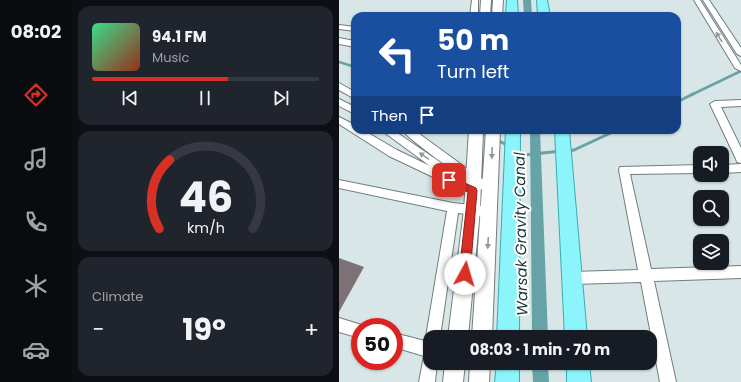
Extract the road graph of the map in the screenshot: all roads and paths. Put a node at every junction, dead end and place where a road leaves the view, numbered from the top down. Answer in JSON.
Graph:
{"nodes":[{"id":1,"x":475,"y":0,"type":"edge"},
{"id":2,"x":486,"y":0,"type":"edge"},
{"id":3,"x":498,"y":0,"type":"edge"},
{"id":4,"x":512,"y":0,"type":"edge"},
{"id":5,"x":542,"y":0,"type":"edge"},
{"id":6,"x":697,"y":0,"type":"edge"},
{"id":7,"x":706,"y":0,"type":"edge"},
{"id":8,"x":474,"y":12,"type":"edge"},
{"id":9,"x":485,"y":12,"type":"edge"},
{"id":10,"x":497,"y":12,"type":"edge"},
{"id":11,"x":512,"y":12,"type":"edge"},
{"id":12,"x":544,"y":12,"type":"edge"},
{"id":13,"x":339,"y":27,"type":"edge"},
{"id":14,"x":351,"y":28,"type":"edge"},
{"id":15,"x":339,"y":35,"type":"edge"},
{"id":16,"x":351,"y":36,"type":"edge"},
{"id":17,"x":339,"y":42,"type":"edge"},
{"id":18,"x":351,"y":44,"type":"edge"},
{"id":19,"x":741,"y":54,"type":"edge"},
{"id":20,"x":741,"y":68,"type":"edge"},
{"id":21,"x":339,"y":86,"type":"edge"},
{"id":22,"x":351,"y":94,"type":"edge"},
{"id":23,"x":339,"y":102,"type":"edge"},
{"id":24,"x":741,"y":103,"type":"edge"},
{"id":25,"x":351,"y":109,"type":"edge"},
{"id":26,"x":339,"y":120,"type":"edge"},
{"id":27,"x":351,"y":127,"type":"edge"},
{"id":28,"x":362,"y":134,"type":"edge"},
{"id":29,"x":393,"y":134,"type":"edge"},
{"id":30,"x":412,"y":134,"type":"edge"},
{"id":31,"x":476,"y":134,"type":"edge"},
{"id":32,"x":493,"y":134,"type":"edge"},
{"id":33,"x":513,"y":134,"type":"edge"},
{"id":34,"x":562,"y":134,"type":"edge"},
{"id":35,"x":741,"y":159,"type":"edge"},
{"id":36,"x":729,"y":168,"type":"edge"},
{"id":37,"x":741,"y":168,"type":"edge"},
{"id":38,"x":693,"y":169,"type":"edge"},
{"id":39,"x":473,"y":179,"type":"junction"},
{"id":40,"x":339,"y":184,"type":"edge"},
{"id":41,"x":490,"y":195,"type":"junction"},
{"id":42,"x":453,"y":208,"type":"junction"},
{"id":43,"x":471,"y":210,"type":"junction"},
{"id":44,"x":741,"y":272,"type":"edge"},
{"id":45,"x":646,"y":275,"type":"junction"},
{"id":46,"x":572,"y":278,"type":"junction"},
{"id":47,"x":339,"y":325,"type":"edge"},
{"id":48,"x":351,"y":328,"type":"edge"},
{"id":49,"x":434,"y":330,"type":"edge"},
{"id":50,"x":459,"y":330,"type":"edge"},
{"id":51,"x":482,"y":330,"type":"edge"},
{"id":52,"x":508,"y":330,"type":"edge"},
{"id":53,"x":576,"y":330,"type":"edge"},
{"id":54,"x":403,"y":342,"type":"edge"},
{"id":55,"x":423,"y":348,"type":"edge"},
{"id":56,"x":429,"y":370,"type":"edge"},
{"id":57,"x":454,"y":370,"type":"edge"},
{"id":58,"x":480,"y":370,"type":"edge"},
{"id":59,"x":508,"y":370,"type":"edge"},
{"id":60,"x":578,"y":370,"type":"edge"},
{"id":61,"x":427,"y":382,"type":"edge"},
{"id":62,"x":453,"y":382,"type":"edge"},
{"id":63,"x":479,"y":382,"type":"edge"},
{"id":64,"x":507,"y":382,"type":"edge"},
{"id":65,"x":579,"y":382,"type":"edge"},
{"id":66,"x":669,"y":382,"type":"edge"}],
"edges":[{"from":1,"to":8,"type":"street"},
{"from":2,"to":9,"type":"main road"},
{"from":3,"to":10,"type":"main road"},
{"from":4,"to":11,"type":"main road"},
{"from":5,"to":12,"type":"main road"},
{"from":20,"to":6,"type":"street","one_way":true},
{"from":7,"to":19,"type":"street"},
{"from":13,"to":14,"type":"street"},
{"from":15,"to":16,"type":"main road"},
{"from":17,"to":18,"type":"main road"},
{"from":21,"to":22,"type":"street"},
{"from":23,"to":25,"type":"street"},
{"from":24,"to":35,"type":"street"},
{"from":26,"to":27,"type":"street"},
{"from":28,"to":39,"type":"street"},
{"from":39,"to":29,"type":"street","one_way":true},
{"from":30,"to":39,"type":"street"},
{"from":31,"to":39,"type":"main road"},
{"from":32,"to":41,"type":"main road","one_way":true},
{"from":33,"to":52,"type":"main road"},
{"from":34,"to":46,"type":"main road"},
{"from":36,"to":37,"type":"street"},
{"from":38,"to":45,"type":"street"},
{"from":39,"to":41,"type":"street"},
{"from":39,"to":43,"type":"main road"},
{"from":40,"to":42,"type":"street"},
{"from":41,"to":43,"type":"street"},
{"from":41,"to":51,"type":"main road","one_way":true},
{"from":42,"to":43,"type":"street"},
{"from":42,"to":49,"type":"street"},
{"from":43,"to":50,"type":"main road"},
{"from":44,"to":45,"type":"street"},
{"from":45,"to":46,"type":"street"},
{"from":45,"to":66,"type":"street"},
{"from":46,"to":53,"type":"main road"},
{"from":47,"to":48,"type":"street"},
{"from":54,"to":55,"type":"street"},
{"from":56,"to":61,"type":"street"},
{"from":57,"to":62,"type":"main road"},
{"from":58,"to":63,"type":"main road"},
{"from":59,"to":64,"type":"main road"},
{"from":60,"to":65,"type":"main road"}]}
